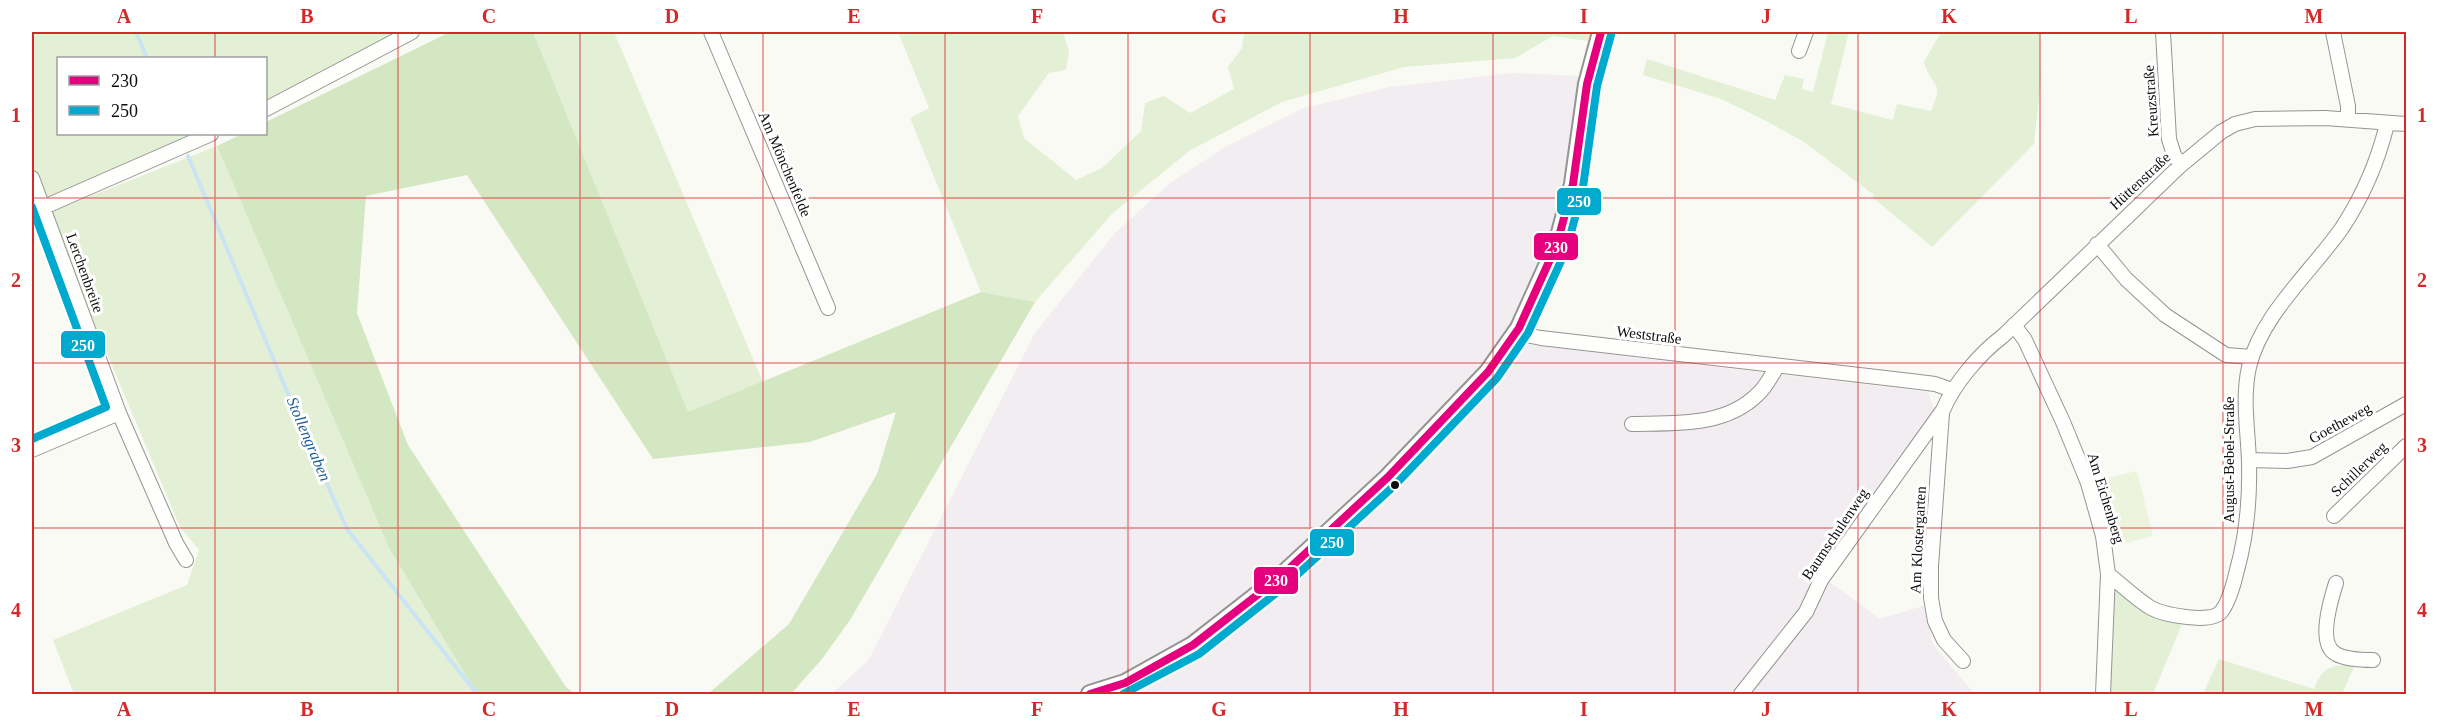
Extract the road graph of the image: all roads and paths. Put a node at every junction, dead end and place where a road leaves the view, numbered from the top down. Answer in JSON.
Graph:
{"nodes":[{"id":1,"x":412,"y":32,"type":"edge"},
{"id":2,"x":711,"y":32,"type":"edge"},
{"id":3,"x":1601,"y":32,"type":"edge"},
{"id":4,"x":1806,"y":32,"type":"edge"},
{"id":5,"x":2163,"y":32,"type":"edge"},
{"id":6,"x":2333,"y":32,"type":"edge"},
{"id":7,"x":1799,"y":51,"type":"dead end"},
{"id":8,"x":267,"y":108,"type":"edge"},
{"id":9,"x":2348,"y":119,"type":"junction"},
{"id":10,"x":2387,"y":124,"type":"junction"},
{"id":11,"x":2406,"y":124,"type":"edge"},
{"id":12,"x":209,"y":135,"type":"edge"},
{"id":13,"x":2181,"y":165,"type":"junction"},
{"id":14,"x":32,"y":178,"type":"edge"},
{"id":15,"x":44,"y":207,"type":"junction"},
{"id":16,"x":2097,"y":244,"type":"junction"},
{"id":17,"x":828,"y":308,"type":"dead end"},
{"id":18,"x":2014,"y":325,"type":"junction"},
{"id":19,"x":1519,"y":328,"type":"junction"},
{"id":20,"x":2252,"y":357,"type":"junction"},
{"id":21,"x":1777,"y":367,"type":"junction"},
{"id":22,"x":1952,"y":390,"type":"junction"},
{"id":23,"x":2406,"y":404,"type":"edge"},
{"id":24,"x":1942,"y":411,"type":"junction"},
{"id":25,"x":119,"y":413,"type":"junction"},
{"id":26,"x":1632,"y":424,"type":"dead end"},
{"id":27,"x":2406,"y":446,"type":"edge"},
{"id":28,"x":32,"y":450,"type":"edge"},
{"id":29,"x":2249,"y":460,"type":"junction"},
{"id":30,"x":2334,"y":516,"type":"dead end"},
{"id":31,"x":186,"y":560,"type":"dead end"},
{"id":32,"x":2108,"y":574,"type":"junction"},
{"id":33,"x":2336,"y":583,"type":"dead end"},
{"id":34,"x":2373,"y":660,"type":"dead end"},
{"id":35,"x":1963,"y":661,"type":"dead end"},
{"id":36,"x":1090,"y":694,"type":"edge"},
{"id":37,"x":1741,"y":694,"type":"edge"},
{"id":38,"x":2103,"y":694,"type":"edge"}],
"edges":[{"from":1,"to":8,"type":"street"},
{"from":2,"to":17,"type":"street","name":"Am Mönchenfelde"},
{"from":3,"to":19,"type":"street"},
{"from":4,"to":7,"type":"street"},
{"from":5,"to":13,"type":"street","name":"Kreuzstraße"},
{"from":6,"to":9,"type":"street"},
{"from":9,"to":10,"type":"street","name":"Hüttenstraße"},
{"from":9,"to":13,"type":"street","name":"Hüttenstraße"},
{"from":10,"to":11,"type":"street","name":"Hüttenstraße"},
{"from":10,"to":20,"type":"street","name":"August-Bebel-Straße"},
{"from":12,"to":15,"type":"street"},
{"from":13,"to":16,"type":"street","name":"Hüttenstraße"},
{"from":14,"to":15,"type":"street","name":"Lerchenbreite"},
{"from":15,"to":25,"type":"street","name":"Lerchenbreite"},
{"from":16,"to":18,"type":"street","name":"Hüttenstraße"},
{"from":16,"to":20,"type":"street"},
{"from":18,"to":22,"type":"street","name":"Hüttenstraße"},
{"from":18,"to":32,"type":"street","name":"Am Eichenberg"},
{"from":19,"to":21,"type":"street","name":"Weststraße"},
{"from":19,"to":36,"type":"street"},
{"from":20,"to":29,"type":"street","name":"August-Bebel-Straße"},
{"from":21,"to":22,"type":"street","name":"Weststraße"},
{"from":21,"to":26,"type":"street"},
{"from":22,"to":24,"type":"street","name":"Baumschulenweg"},
{"from":23,"to":29,"type":"street","name":"Goetheweg"},
{"from":24,"to":35,"type":"street","name":"Am Klostergarten"},
{"from":24,"to":37,"type":"street","name":"Baumschulenweg"},
{"from":25,"to":28,"type":"street"},
{"from":25,"to":31,"type":"street","name":"Lerchenbreite"},
{"from":27,"to":30,"type":"street","name":"Schillerweg"},
{"from":29,"to":32,"type":"street","name":"August-Bebel-Straße"},
{"from":32,"to":38,"type":"street","name":"Am Eichenberg"},
{"from":33,"to":34,"type":"street"}]}
